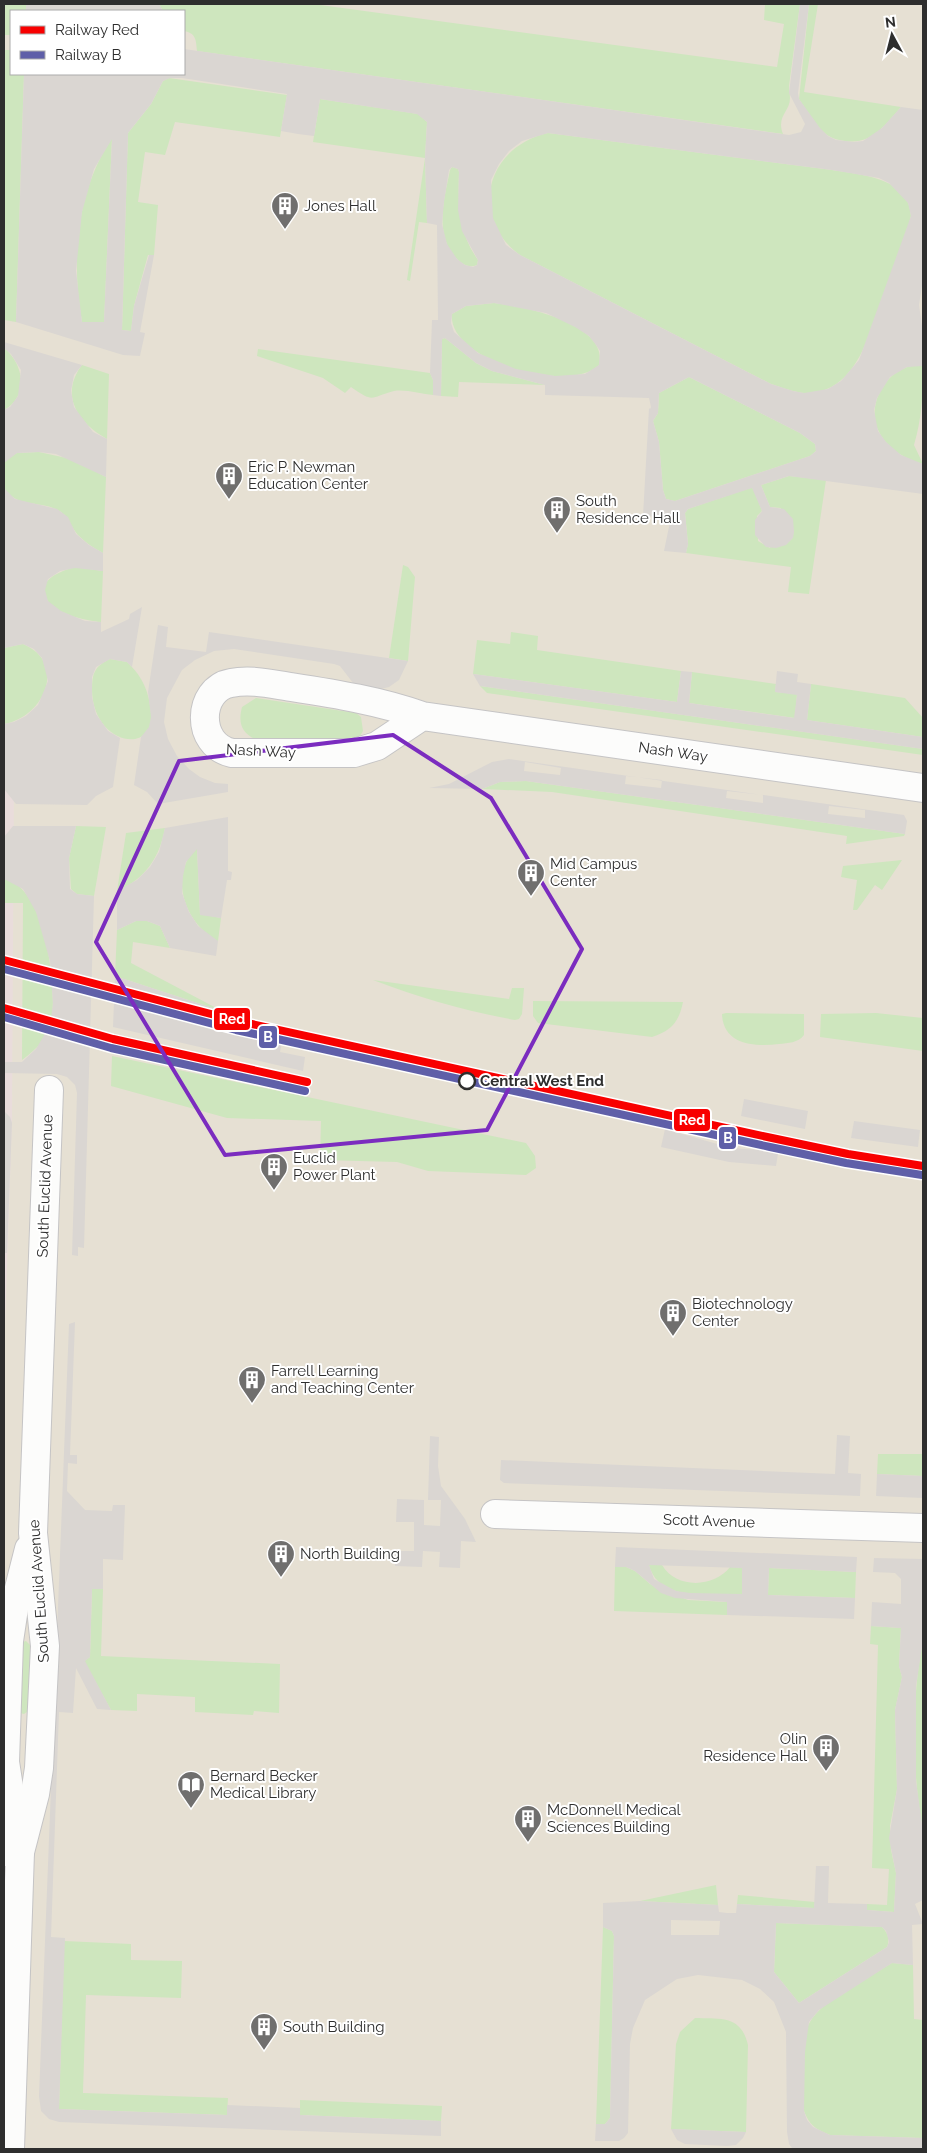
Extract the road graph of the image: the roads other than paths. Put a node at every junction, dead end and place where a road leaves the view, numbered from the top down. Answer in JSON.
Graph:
{"nodes":[{"id":1,"x":422,"y":716,"type":"junction"},
{"id":2,"x":923,"y":788,"type":"edge"},
{"id":3,"x":49,"y":1090,"type":"dead end"},
{"id":4,"x":495,"y":1514,"type":"dead end"},
{"id":5,"x":923,"y":1528,"type":"edge"},
{"id":6,"x":33,"y":1533,"type":"junction"},
{"id":7,"x":12,"y":1852,"type":"edge"},
{"id":8,"x":10,"y":2149,"type":"edge"}],
"edges":[{"from":1,"to":1,"type":"street","name":"Nash Way"},
{"from":1,"to":2,"type":"street","name":"Nash Way"},
{"from":3,"to":6,"type":"street","name":"South Euclid Avenue"},
{"from":4,"to":5,"type":"street","name":"Scott Avenue"},
{"from":6,"to":7,"type":"street"},
{"from":6,"to":7,"type":"street","name":"South Euclid Avenue"},
{"from":7,"to":8,"type":"street","name":"South Euclid Avenue"}]}
